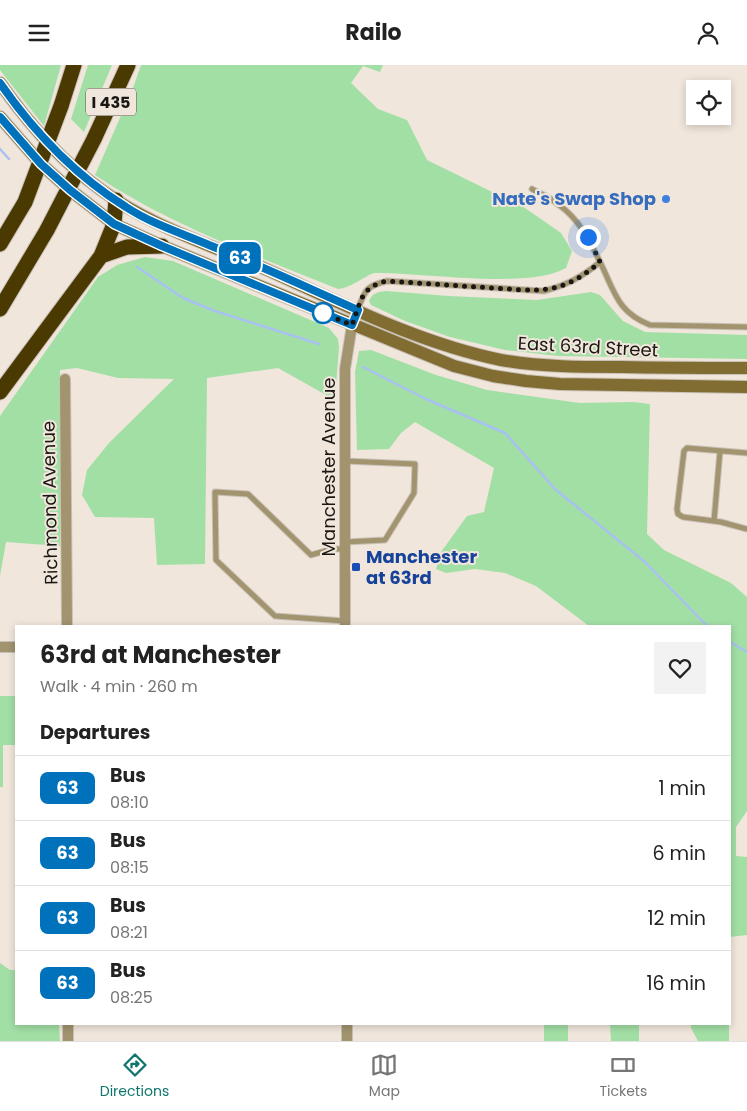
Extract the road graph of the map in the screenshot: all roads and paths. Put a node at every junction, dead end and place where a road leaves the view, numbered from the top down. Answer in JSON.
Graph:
{"nodes":[{"id":1,"x":74,"y":65,"type":"edge"},
{"id":2,"x":128,"y":65,"type":"edge"},
{"id":3,"x":0,"y":83,"type":"edge"},
{"id":4,"x":0,"y":117,"type":"edge"},
{"id":5,"x":532,"y":189,"type":"dead end"},
{"id":6,"x":116,"y":200,"type":"junction"},
{"id":7,"x":114,"y":224,"type":"junction"},
{"id":8,"x":0,"y":244,"type":"edge"},
{"id":9,"x":162,"y":246,"type":"junction"},
{"id":10,"x":101,"y":255,"type":"junction"},
{"id":11,"x":600,"y":262,"type":"junction"},
{"id":12,"x":0,"y":309,"type":"edge"},
{"id":13,"x":358,"y":310,"type":"junction"},
{"id":14,"x":352,"y":325,"type":"junction"},
{"id":15,"x":747,"y":327,"type":"edge"},
{"id":16,"x":747,"y":368,"type":"edge"},
{"id":17,"x":65,"y":379,"type":"dead end"},
{"id":18,"x":747,"y":387,"type":"edge"},
{"id":19,"x":0,"y":392,"type":"edge"},
{"id":20,"x":720,"y":451,"type":"junction"},
{"id":21,"x":747,"y":453,"type":"edge"},
{"id":22,"x":345,"y":461,"type":"junction"},
{"id":23,"x":714,"y":521,"type":"junction"},
{"id":24,"x":747,"y":529,"type":"edge"},
{"id":25,"x":345,"y":545,"type":"junction"},
{"id":26,"x":345,"y":624,"type":"edge"},
{"id":27,"x":67,"y":625,"type":"edge"},
{"id":28,"x":0,"y":647,"type":"edge"},
{"id":29,"x":15,"y":647,"type":"edge"},
{"id":30,"x":68,"y":1025,"type":"edge"},
{"id":31,"x":347,"y":1025,"type":"edge"},
{"id":32,"x":68,"y":1041,"type":"edge"},
{"id":33,"x":347,"y":1041,"type":"edge"}],
"edges":[{"from":1,"to":8,"type":"highway","number":"I 435","bridge":true},
{"from":2,"to":12,"type":"highway","number":"I 435","bridge":true},
{"from":3,"to":6,"type":"main road","name":"East 63rd Street"},
{"from":4,"to":7,"type":"main road","name":"East 63rd Street"},
{"from":5,"to":11,"type":"lane"},
{"from":6,"to":7,"type":"highway"},
{"from":6,"to":13,"type":"main road","name":"East 63rd Street"},
{"from":7,"to":9,"type":"main road","name":"East 63rd Street"},
{"from":7,"to":10,"type":"highway"},
{"from":9,"to":10,"type":"highway"},
{"from":9,"to":14,"type":"main road","name":"East 63rd Street"},
{"from":10,"to":19,"type":"highway"},
{"from":11,"to":13,"type":"lane"},
{"from":11,"to":15,"type":"lane"},
{"from":13,"to":14,"type":"street","name":"Manchester Avenue"},
{"from":13,"to":16,"type":"main road","name":"East 63rd Street"},
{"from":14,"to":18,"type":"main road","name":"East 63rd Street"},
{"from":14,"to":22,"type":"street","name":"Manchester Avenue"},
{"from":17,"to":27,"type":"street","name":"Richmond Avenue"},
{"from":20,"to":21,"type":"lane"},
{"from":20,"to":23,"type":"lane"},
{"from":20,"to":23,"type":"lane"},
{"from":22,"to":25,"type":"street","name":"Manchester Avenue"},
{"from":22,"to":25,"type":"lane"},
{"from":23,"to":24,"type":"lane"},
{"from":25,"to":26,"type":"street","name":"Manchester Avenue"},
{"from":25,"to":26,"type":"lane"},
{"from":28,"to":29,"type":"street"},
{"from":30,"to":32,"type":"street"},
{"from":31,"to":33,"type":"street"}]}
